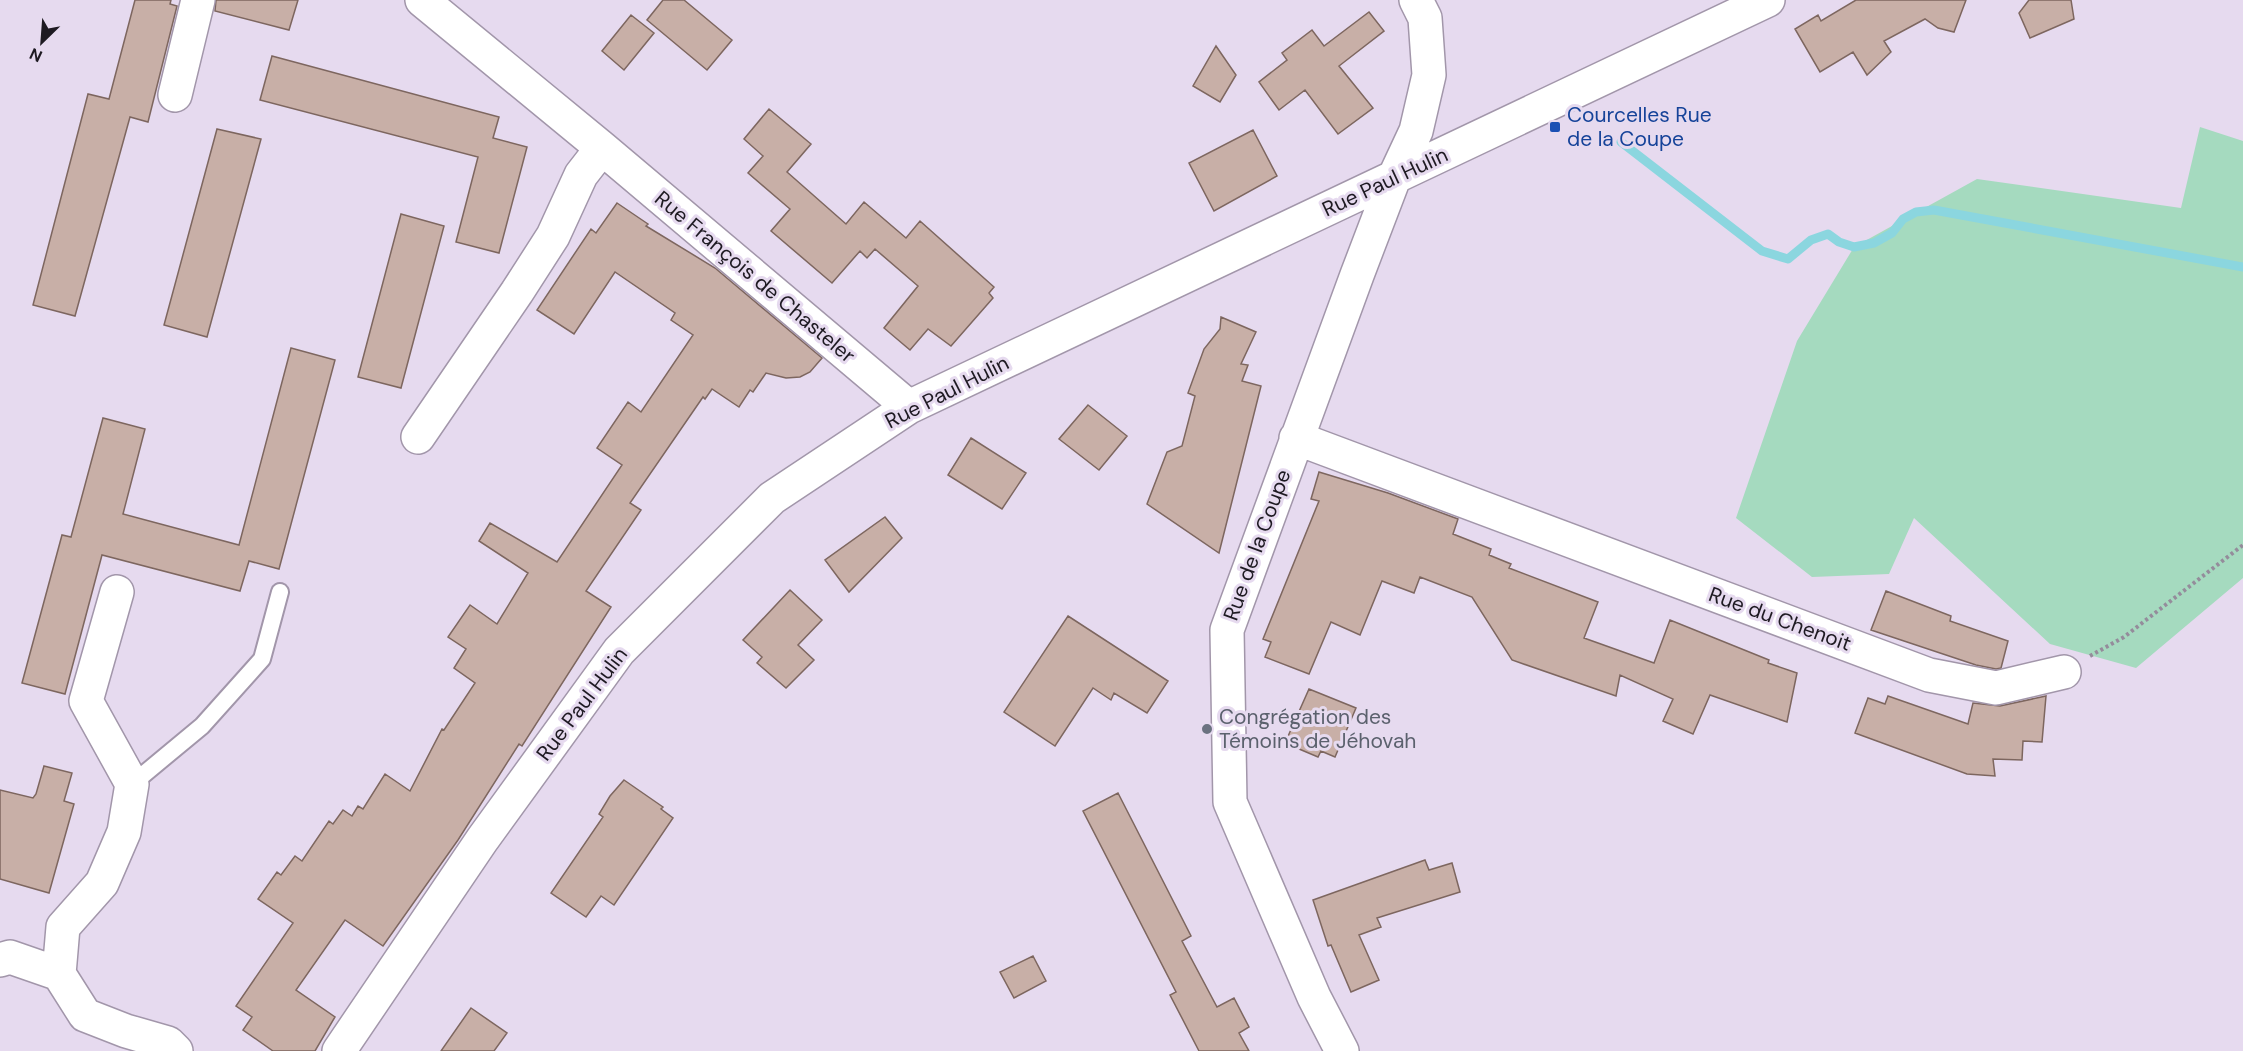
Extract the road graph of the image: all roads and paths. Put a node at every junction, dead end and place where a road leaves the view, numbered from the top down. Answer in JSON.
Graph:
{"nodes":[{"id":1,"x":198,"y":0,"type":"edge"},
{"id":2,"x":422,"y":0,"type":"edge"},
{"id":3,"x":1416,"y":0,"type":"edge"},
{"id":4,"x":1768,"y":0,"type":"edge"},
{"id":5,"x":175,"y":95,"type":"dead end"},
{"id":6,"x":602,"y":148,"type":"junction"},
{"id":7,"x":1394,"y":178,"type":"junction"},
{"id":8,"x":909,"y":407,"type":"junction"},
{"id":9,"x":418,"y":437,"type":"dead end"},
{"id":10,"x":1296,"y":438,"type":"junction"},
{"id":11,"x":2243,"y":545,"type":"edge"},
{"id":12,"x":117,"y":592,"type":"dead end"},
{"id":13,"x":280,"y":592,"type":"dead end"},
{"id":14,"x":2064,"y":672,"type":"joint"},
{"id":15,"x":132,"y":784,"type":"junction"},
{"id":16,"x":0,"y":960,"type":"edge"},
{"id":17,"x":59,"y":974,"type":"junction"},
{"id":18,"x":176,"y":1051,"type":"edge"},
{"id":19,"x":339,"y":1051,"type":"edge"},
{"id":20,"x":1342,"y":1051,"type":"edge"}],
"edges":[{"from":1,"to":5,"type":"street"},
{"from":2,"to":6,"type":"street","name":"Rue François de Chasteler"},
{"from":3,"to":7,"type":"street","name":"Rue de la Coupe"},
{"from":4,"to":7,"type":"street","name":"Rue Paul Hulin"},
{"from":6,"to":8,"type":"street","name":"Rue François de Chasteler"},
{"from":6,"to":9,"type":"street"},
{"from":7,"to":8,"type":"street","name":"Rue Paul Hulin"},
{"from":7,"to":10,"type":"street","name":"Rue de la Coupe"},
{"from":8,"to":19,"type":"street","name":"Rue Paul Hulin"},
{"from":10,"to":14,"type":"street","name":"Rue du Chenoit"},
{"from":10,"to":20,"type":"street","name":"Rue de la Coupe"},
{"from":11,"to":14,"type":"path"},
{"from":12,"to":15,"type":"street"},
{"from":13,"to":15,"type":"lane"},
{"from":15,"to":17,"type":"street"},
{"from":16,"to":17,"type":"street"},
{"from":17,"to":18,"type":"street"}]}
